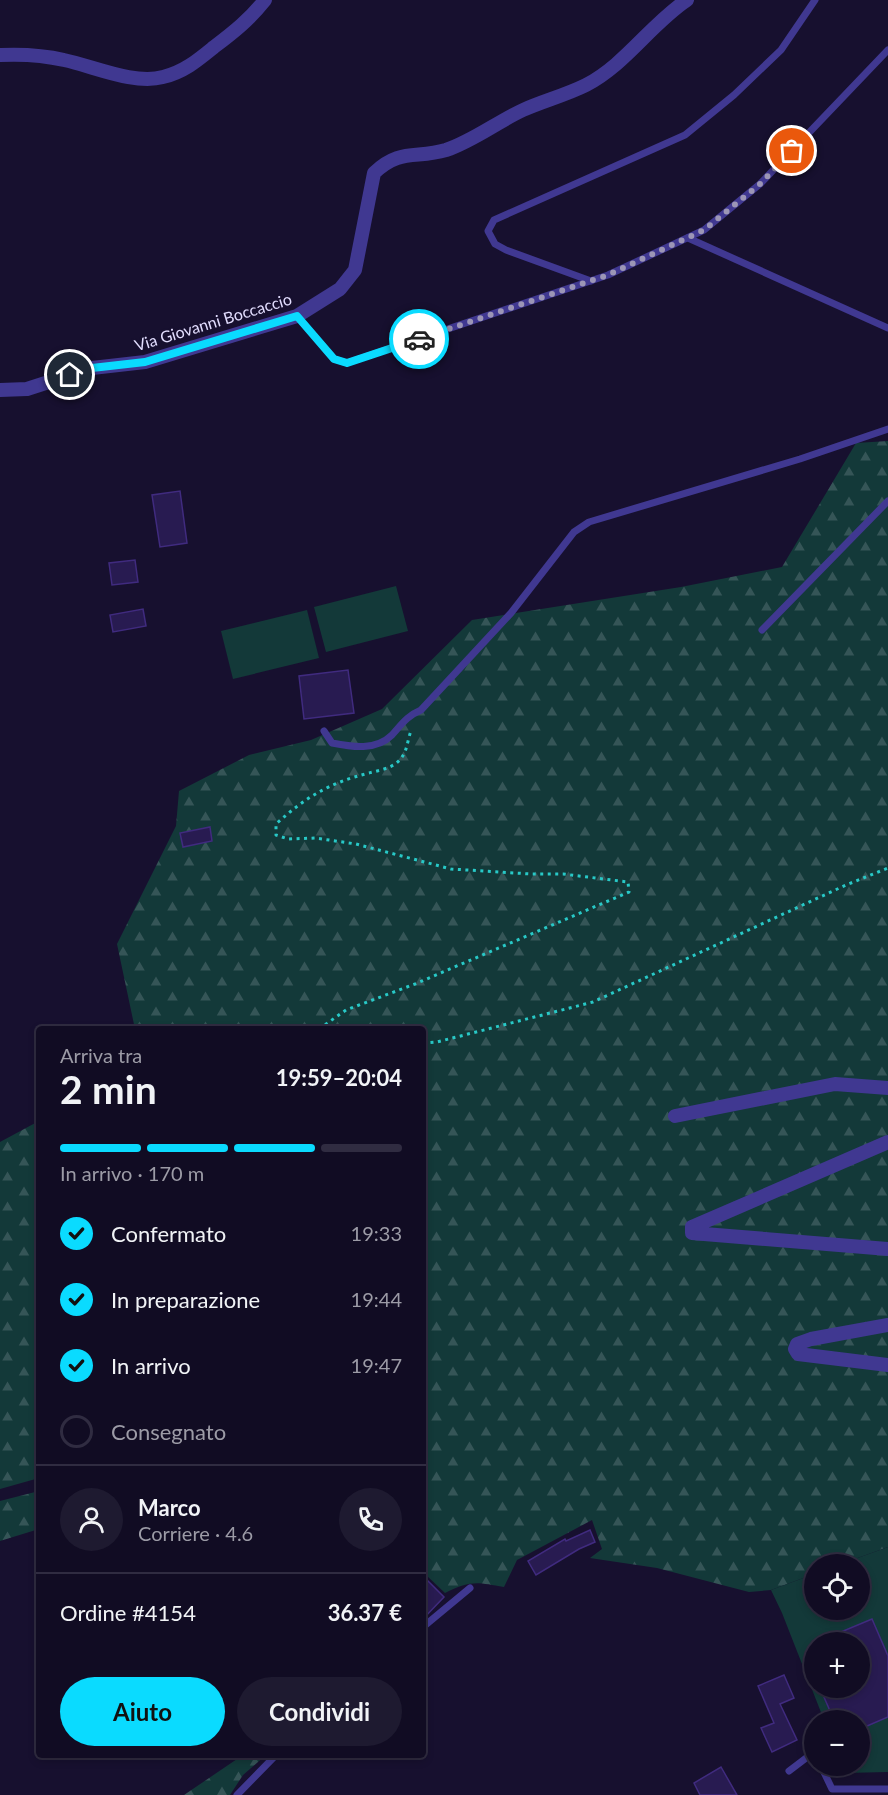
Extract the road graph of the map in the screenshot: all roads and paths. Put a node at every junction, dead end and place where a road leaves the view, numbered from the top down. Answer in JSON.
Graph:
{"nodes":[{"id":1,"x":265,"y":0,"type":"edge"},
{"id":2,"x":687,"y":0,"type":"edge"},
{"id":3,"x":815,"y":0,"type":"edge"},
{"id":4,"x":888,"y":50,"type":"edge"},
{"id":5,"x":0,"y":55,"type":"edge"},
{"id":6,"x":688,"y":238,"type":"junction"},
{"id":7,"x":591,"y":281,"type":"junction"},
{"id":8,"x":297,"y":316,"type":"junction"},
{"id":9,"x":888,"y":328,"type":"edge"},
{"id":10,"x":0,"y":390,"type":"edge"},
{"id":11,"x":888,"y":429,"type":"edge"},
{"id":12,"x":888,"y":501,"type":"edge"},
{"id":13,"x":762,"y":630,"type":"dead end"},
{"id":14,"x":421,"y":710,"type":"junction"},
{"id":15,"x":324,"y":731,"type":"dead end"},
{"id":16,"x":888,"y":868,"type":"edge"},
{"id":17,"x":323,"y":1026,"type":"edge"},
{"id":18,"x":426,"y":1043,"type":"edge"},
{"id":19,"x":888,"y":1088,"type":"edge"},
{"id":20,"x":675,"y":1116,"type":"dead end"},
{"id":21,"x":888,"y":1142,"type":"edge"},
{"id":22,"x":888,"y":1249,"type":"edge"},
{"id":23,"x":888,"y":1325,"type":"edge"},
{"id":24,"x":888,"y":1365,"type":"edge"},
{"id":25,"x":470,"y":1588,"type":"dead end"},
{"id":26,"x":426,"y":1624,"type":"edge"},
{"id":27,"x":273,"y":1758,"type":"edge"},
{"id":28,"x":804,"y":1760,"type":"edge"},
{"id":29,"x":789,"y":1771,"type":"dead end"},
{"id":30,"x":826,"y":1776,"type":"edge"},
{"id":31,"x":888,"y":1789,"type":"edge"},
{"id":32,"x":237,"y":1795,"type":"edge"}],
"edges":[{"from":1,"to":5,"type":"street"},
{"from":2,"to":8,"type":"street","name":"Via Giovanni Boccaccio"},
{"from":3,"to":7,"type":"lane"},
{"from":4,"to":6,"type":"lane"},
{"from":6,"to":7,"type":"lane"},
{"from":6,"to":9,"type":"lane"},
{"from":7,"to":8,"type":"lane"},
{"from":8,"to":10,"type":"street","name":"Via Giovanni Boccaccio"},
{"from":11,"to":14,"type":"lane"},
{"from":12,"to":13,"type":"lane"},
{"from":14,"to":15,"type":"lane"},
{"from":14,"to":17,"type":"path"},
{"from":16,"to":18,"type":"path"},
{"from":19,"to":20,"type":"street"},
{"from":21,"to":22,"type":"street"},
{"from":23,"to":24,"type":"street"},
{"from":25,"to":26,"type":"lane"},
{"from":27,"to":32,"type":"lane"},
{"from":28,"to":29,"type":"lane"},
{"from":30,"to":31,"type":"lane"}]}
